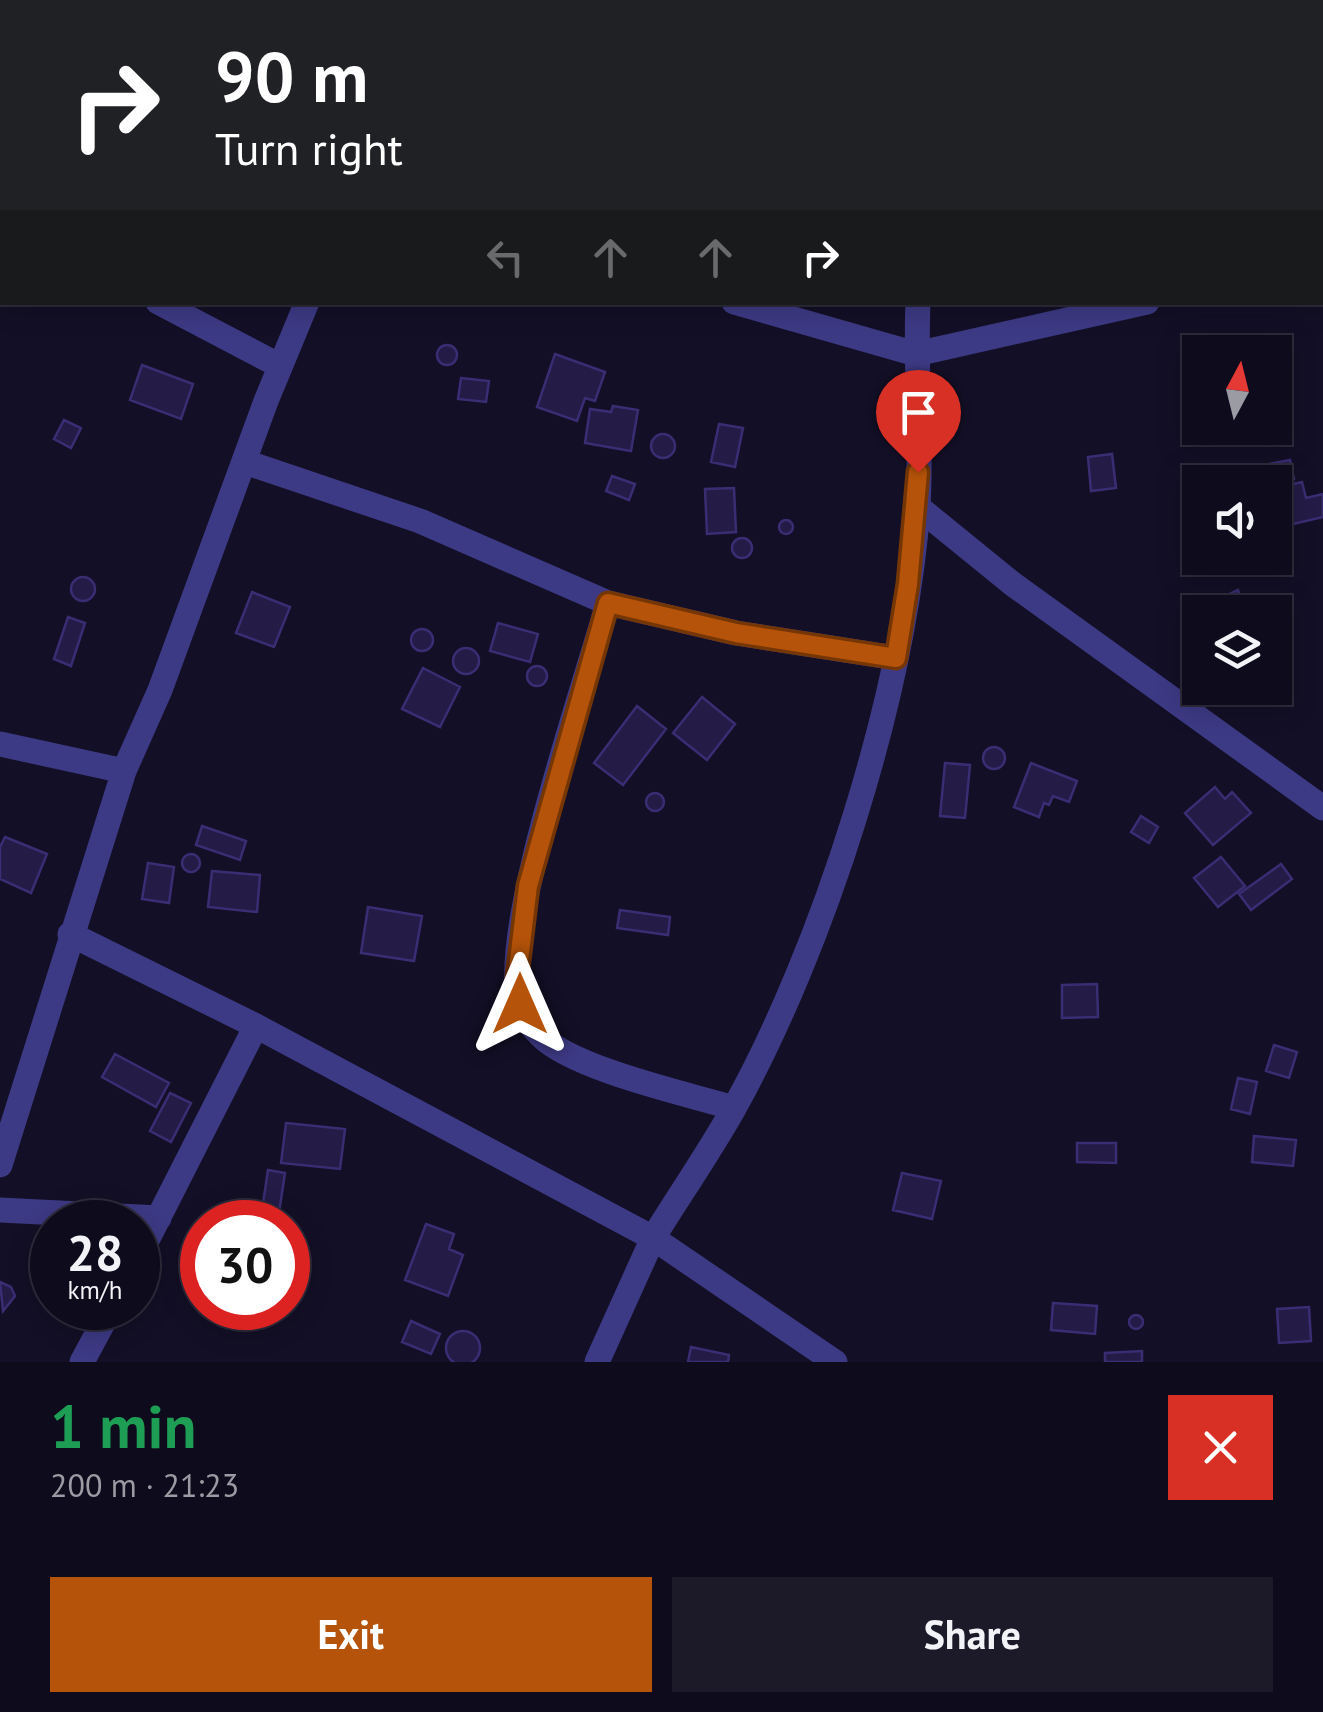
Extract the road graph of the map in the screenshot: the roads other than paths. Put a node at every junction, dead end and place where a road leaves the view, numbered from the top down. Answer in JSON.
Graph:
{"nodes":[{"id":1,"x":164,"y":305,"type":"edge"},
{"id":2,"x":307,"y":305,"type":"edge"},
{"id":3,"x":744,"y":305,"type":"edge"},
{"id":4,"x":918,"y":305,"type":"edge"},
{"id":5,"x":1135,"y":305,"type":"edge"},
{"id":6,"x":916,"y":354,"type":"junction"},
{"id":7,"x":280,"y":366,"type":"junction"},
{"id":8,"x":245,"y":462,"type":"junction"},
{"id":9,"x":918,"y":507,"type":"junction"},
{"id":10,"x":608,"y":603,"type":"junction"},
{"id":11,"x":896,"y":658,"type":"junction"},
{"id":12,"x":0,"y":744,"type":"edge"},
{"id":13,"x":124,"y":771,"type":"junction"},
{"id":14,"x":1323,"y":808,"type":"edge"},
{"id":15,"x":70,"y":934,"type":"junction"},
{"id":16,"x":256,"y":1026,"type":"junction"},
{"id":17,"x":734,"y":1108,"type":"junction"},
{"id":18,"x":0,"y":1165,"type":"edge"},
{"id":19,"x":0,"y":1210,"type":"edge"},
{"id":20,"x":30,"y":1212,"type":"edge"},
{"id":21,"x":160,"y":1216,"type":"edge"},
{"id":22,"x":652,"y":1238,"type":"junction"},
{"id":23,"x":99,"y":1330,"type":"edge"},
{"id":24,"x":82,"y":1362,"type":"edge"},
{"id":25,"x":597,"y":1362,"type":"edge"},
{"id":26,"x":835,"y":1362,"type":"edge"}],
"edges":[{"from":1,"to":7,"type":"street"},
{"from":2,"to":7,"type":"street"},
{"from":3,"to":6,"type":"street"},
{"from":4,"to":6,"type":"street"},
{"from":5,"to":6,"type":"street"},
{"from":6,"to":9,"type":"street"},
{"from":7,"to":8,"type":"street"},
{"from":8,"to":10,"type":"street"},
{"from":8,"to":13,"type":"street"},
{"from":9,"to":11,"type":"street"},
{"from":9,"to":14,"type":"street"},
{"from":10,"to":11,"type":"street"},
{"from":10,"to":17,"type":"street"},
{"from":11,"to":17,"type":"street"},
{"from":12,"to":13,"type":"street"},
{"from":13,"to":15,"type":"street"},
{"from":15,"to":16,"type":"street"},
{"from":15,"to":18,"type":"street"},
{"from":16,"to":21,"type":"street"},
{"from":16,"to":22,"type":"street"},
{"from":17,"to":22,"type":"street"},
{"from":19,"to":20,"type":"street"},
{"from":22,"to":25,"type":"street"},
{"from":22,"to":26,"type":"street"},
{"from":23,"to":24,"type":"street"}]}
